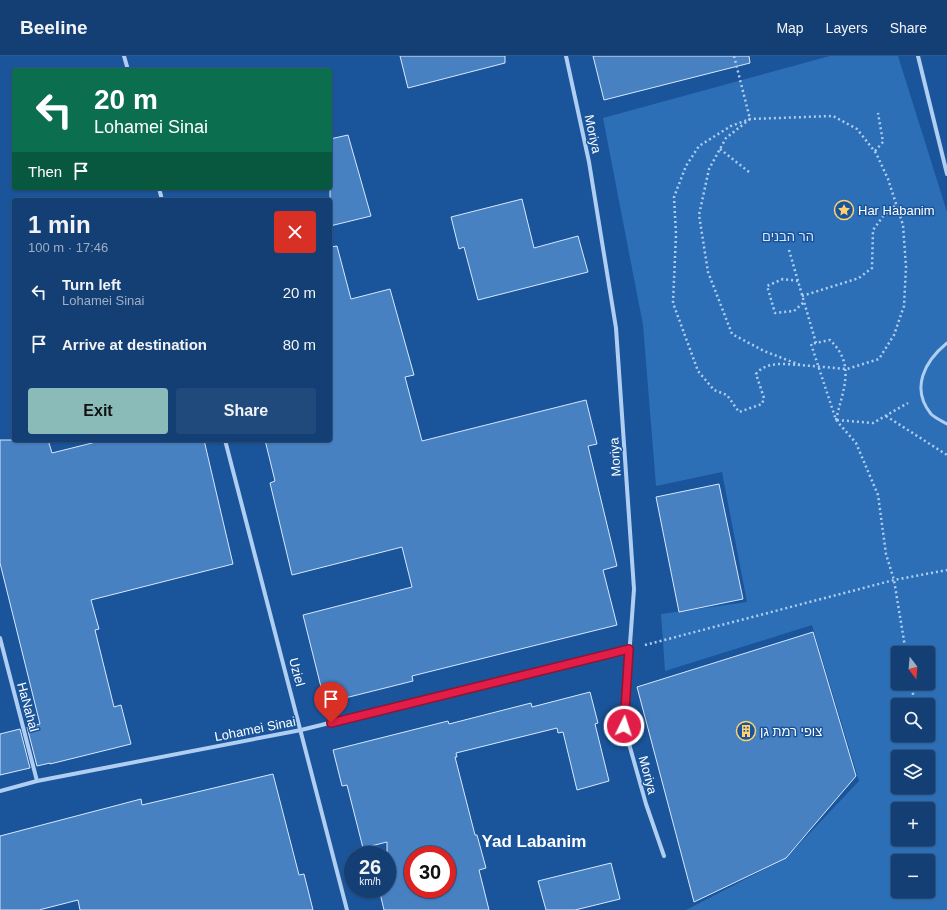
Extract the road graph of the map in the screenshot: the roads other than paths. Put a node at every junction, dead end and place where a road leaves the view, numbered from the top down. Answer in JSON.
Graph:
{"nodes":[{"id":1,"x":124,"y":56,"type":"edge"},
{"id":2,"x":566,"y":56,"type":"edge"},
{"id":3,"x":918,"y":56,"type":"edge"},
{"id":4,"x":127,"y":68,"type":"edge"},
{"id":5,"x":947,"y":174,"type":"edge"},
{"id":6,"x":947,"y":343,"type":"edge"},
{"id":7,"x":947,"y":424,"type":"edge"},
{"id":8,"x":226,"y":442,"type":"edge"},
{"id":9,"x":0,"y":638,"type":"edge"},
{"id":10,"x":629,"y":649,"type":"junction"},
{"id":11,"x":302,"y":730,"type":"junction"},
{"id":12,"x":37,"y":781,"type":"junction"},
{"id":13,"x":0,"y":791,"type":"edge"},
{"id":14,"x":664,"y":856,"type":"dead end"},
{"id":15,"x":347,"y":910,"type":"edge"}],
"edges":[{"from":1,"to":4,"type":"street"},
{"from":2,"to":10,"type":"street","name":"Moriya"},
{"from":3,"to":5,"type":"street"},
{"from":6,"to":7,"type":"lane"},
{"from":8,"to":11,"type":"street","name":"Uziel"},
{"from":9,"to":12,"type":"street","name":"HaNahal"},
{"from":10,"to":11,"type":"street","name":"Lohamei Sinai"},
{"from":10,"to":14,"type":"street","name":"Moriya"},
{"from":11,"to":12,"type":"street","name":"Lohamei Sinai"},
{"from":11,"to":15,"type":"street","name":"Uziel"},
{"from":12,"to":13,"type":"street","name":"Lohamei Sinai"}]}
